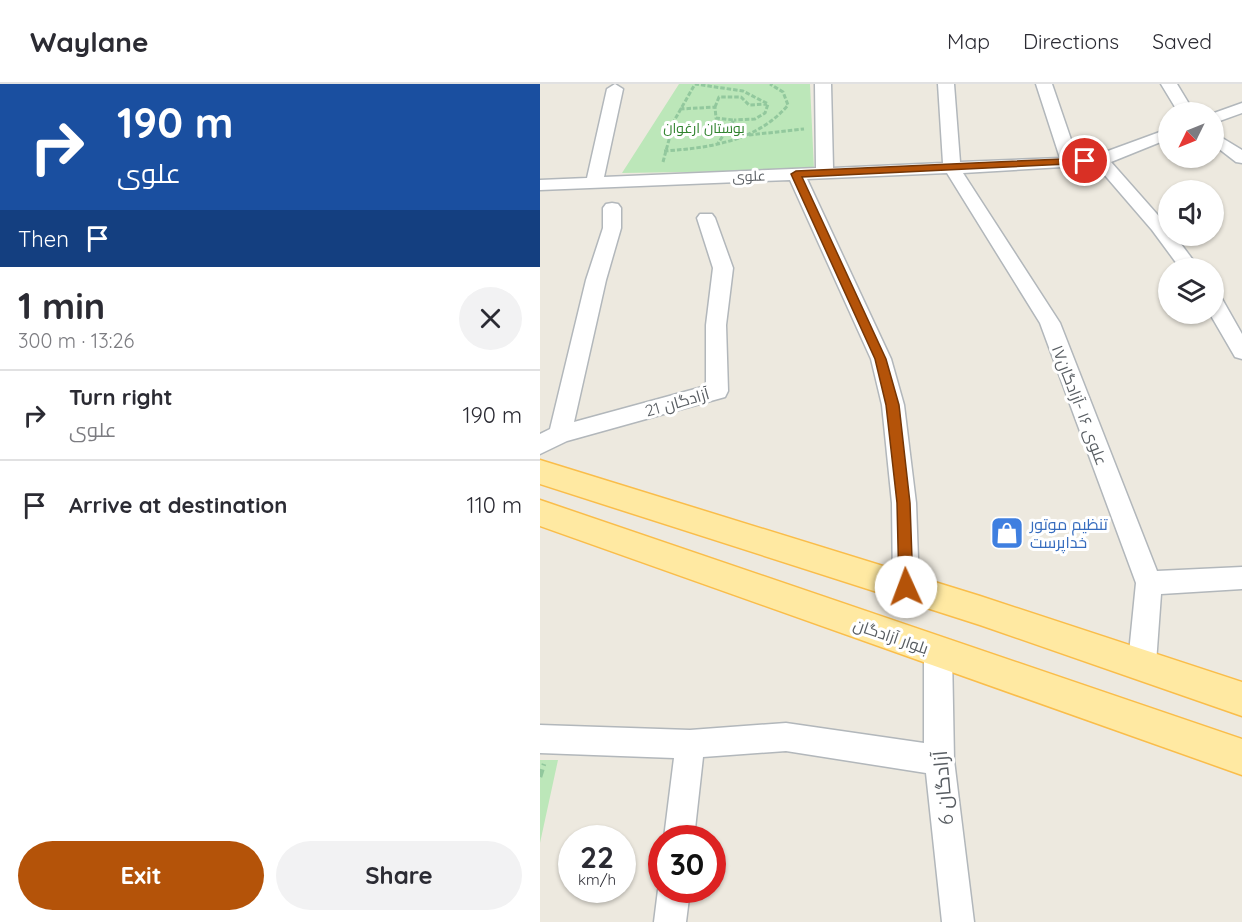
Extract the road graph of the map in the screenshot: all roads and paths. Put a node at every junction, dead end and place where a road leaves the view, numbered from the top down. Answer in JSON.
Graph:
{"nodes":[{"id":1,"x":770,"y":84,"type":"edge"},
{"id":2,"x":823,"y":84,"type":"edge"},
{"id":3,"x":946,"y":84,"type":"edge"},
{"id":4,"x":1044,"y":84,"type":"edge"},
{"id":5,"x":1168,"y":84,"type":"edge"},
{"id":6,"x":615,"y":89,"type":"dead end"},
{"id":7,"x":1180,"y":102,"type":"edge"},
{"id":8,"x":768,"y":104,"type":"junction"},
{"id":9,"x":715,"y":107,"type":"junction"},
{"id":10,"x":680,"y":108,"type":"junction"},
{"id":11,"x":1242,"y":108,"type":"edge"},
{"id":12,"x":1224,"y":114,"type":"edge"},
{"id":13,"x":734,"y":120,"type":"junction"},
{"id":14,"x":824,"y":127,"type":"junction"},
{"id":15,"x":746,"y":135,"type":"junction"},
{"id":16,"x":1158,"y":138,"type":"edge"},
{"id":17,"x":718,"y":143,"type":"junction"},
{"id":18,"x":1224,"y":145,"type":"edge"},
{"id":19,"x":664,"y":151,"type":"junction"},
{"id":20,"x":1242,"y":158,"type":"edge"},
{"id":21,"x":1100,"y":160,"type":"junction"},
{"id":22,"x":1070,"y":163,"type":"junction"},
{"id":23,"x":952,"y":168,"type":"junction"},
{"id":24,"x":825,"y":173,"type":"junction"},
{"id":25,"x":796,"y":174,"type":"junction"},
{"id":26,"x":660,"y":180,"type":"junction"},
{"id":27,"x":594,"y":183,"type":"junction"},
{"id":28,"x":540,"y":185,"type":"edge"},
{"id":29,"x":612,"y":208,"type":"dead end"},
{"id":30,"x":706,"y":218,"type":"dead end"},
{"id":31,"x":1182,"y":258,"type":"edge"},
{"id":32,"x":1224,"y":320,"type":"edge"},
{"id":33,"x":1242,"y":352,"type":"edge"},
{"id":34,"x":560,"y":434,"type":"junction"},
{"id":35,"x":540,"y":445,"type":"edge"},
{"id":36,"x":540,"y":472,"type":"edge"},
{"id":37,"x":540,"y":513,"type":"edge"},
{"id":38,"x":1242,"y":578,"type":"edge"},
{"id":39,"x":1149,"y":584,"type":"junction"},
{"id":40,"x":906,"y":587,"type":"junction"},
{"id":41,"x":938,"y":653,"type":"junction"},
{"id":42,"x":1142,"y":663,"type":"junction"},
{"id":43,"x":1242,"y":699,"type":"edge"},
{"id":44,"x":540,"y":739,"type":"edge"},
{"id":45,"x":690,"y":744,"type":"junction"},
{"id":46,"x":1242,"y":757,"type":"edge"},
{"id":47,"x":939,"y":760,"type":"junction"},
{"id":48,"x":681,"y":825,"type":"edge"},
{"id":49,"x":672,"y":903,"type":"edge"},
{"id":50,"x":670,"y":922,"type":"edge"},
{"id":51,"x":958,"y":922,"type":"edge"}],
"edges":[{"from":1,"to":15,"type":"path"},
{"from":2,"to":14,"type":"street"},
{"from":3,"to":23,"type":"street"},
{"from":4,"to":22,"type":"street"},
{"from":5,"to":7,"type":"street"},
{"from":6,"to":27,"type":"street"},
{"from":8,"to":9,"type":"path"},
{"from":8,"to":10,"type":"path"},
{"from":8,"to":13,"type":"path"},
{"from":9,"to":10,"type":"path"},
{"from":9,"to":13,"type":"path"},
{"from":10,"to":19,"type":"path"},
{"from":11,"to":12,"type":"street"},
{"from":13,"to":17,"type":"path"},
{"from":14,"to":15,"type":"path"},
{"from":14,"to":24,"type":"street"},
{"from":15,"to":17,"type":"path"},
{"from":16,"to":21,"type":"street","name":"علوی"},
{"from":17,"to":19,"type":"path"},
{"from":18,"to":20,"type":"street"},
{"from":19,"to":26,"type":"path"},
{"from":21,"to":22,"type":"street","name":"علوی"},
{"from":21,"to":31,"type":"street"},
{"from":22,"to":23,"type":"street","name":"علوی"},
{"from":23,"to":24,"type":"street","name":"علوی"},
{"from":23,"to":39,"type":"street","name":"علوی ۱۶ -آزادگان۱۷"},
{"from":24,"to":25,"type":"street","name":"علوی"},
{"from":25,"to":26,"type":"street","name":"علوی"},
{"from":25,"to":40,"type":"street"},
{"from":26,"to":27,"type":"street","name":"علوی"},
{"from":27,"to":28,"type":"street","name":"علوی"},
{"from":29,"to":34,"type":"street"},
{"from":30,"to":34,"type":"street","name":"آزادگان 21"},
{"from":32,"to":33,"type":"street"},
{"from":34,"to":35,"type":"street","name":"آزادگان 21"},
{"from":36,"to":40,"type":"main road"},
{"from":37,"to":41,"type":"main road","name":"بلوار آزادگان"},
{"from":38,"to":39,"type":"street"},
{"from":39,"to":42,"type":"street","name":"علوی ۱۶ -آزادگان۱۷"},
{"from":40,"to":42,"type":"main road"},
{"from":41,"to":46,"type":"main road","name":"بلوار آزادگان"},
{"from":41,"to":47,"type":"street","name":"آزادگان 6"},
{"from":42,"to":43,"type":"main road"},
{"from":44,"to":45,"type":"street"},
{"from":45,"to":47,"type":"street"},
{"from":45,"to":48,"type":"street"},
{"from":47,"to":51,"type":"street","name":"آزادگان 6"},
{"from":49,"to":50,"type":"street"}]}
